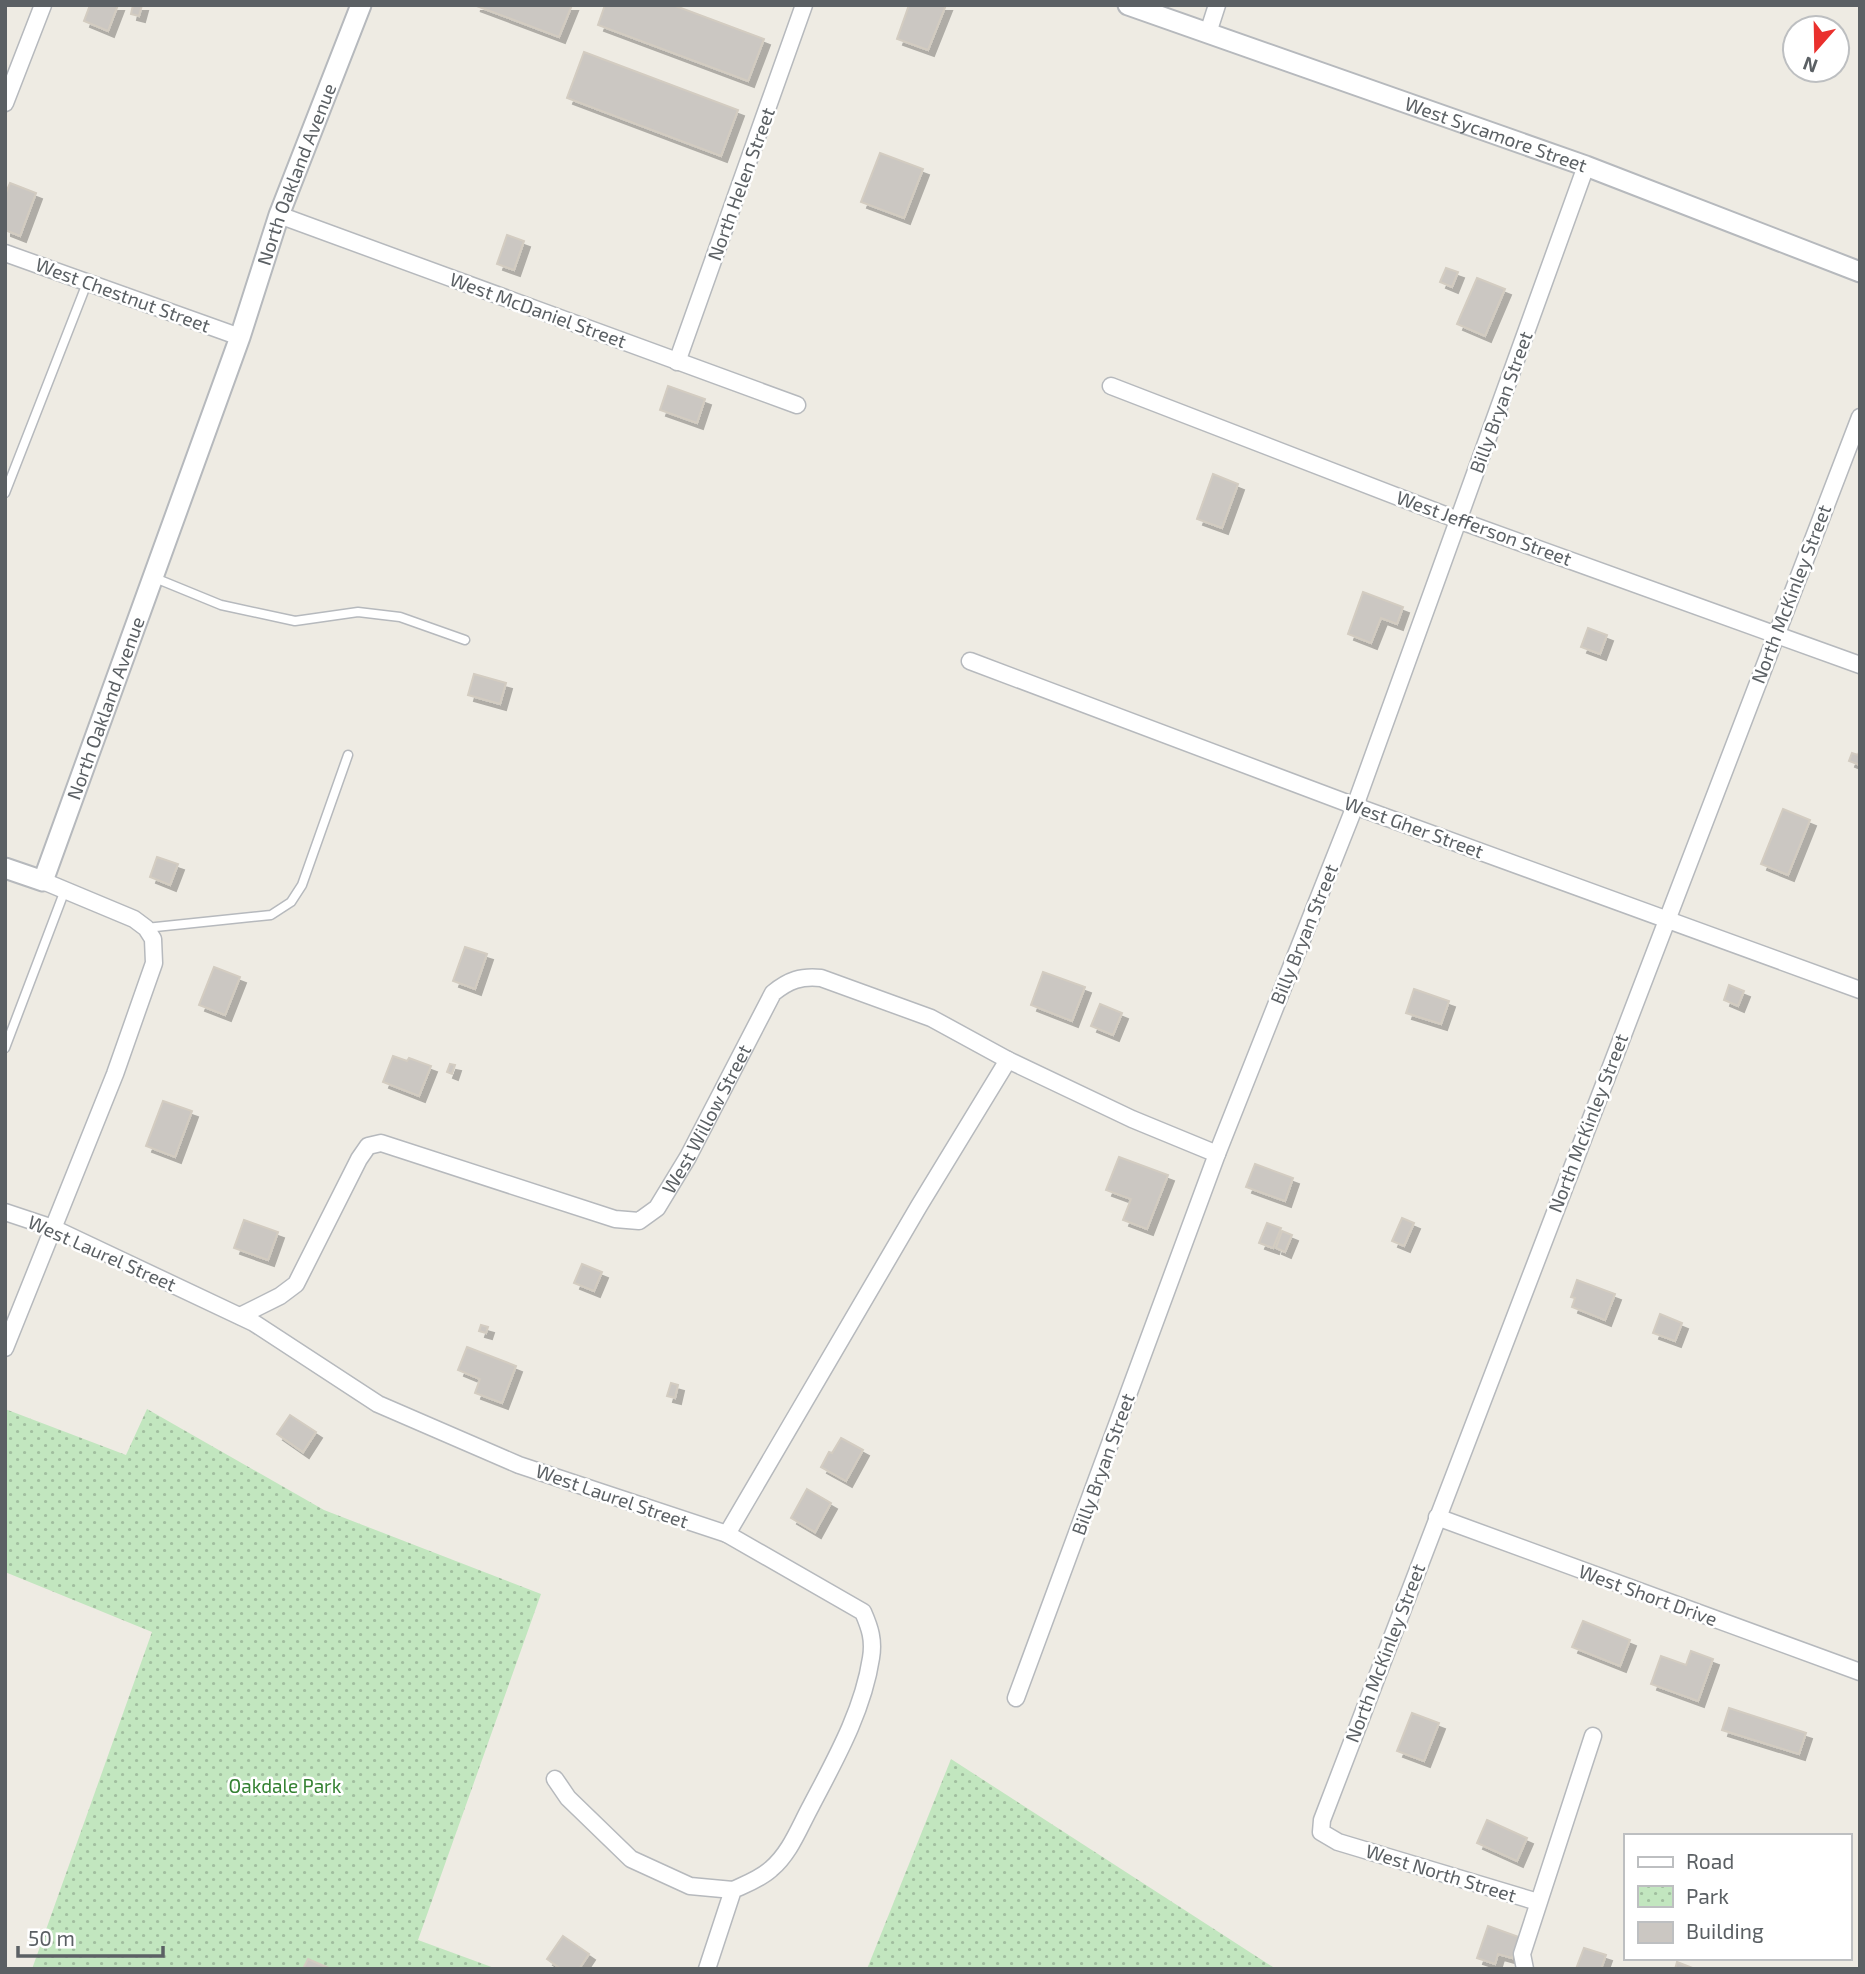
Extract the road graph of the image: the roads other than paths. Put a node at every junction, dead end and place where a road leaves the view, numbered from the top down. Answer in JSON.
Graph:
{"nodes":[{"id":1,"x":43,"y":5,"type":"edge"},
{"id":2,"x":361,"y":5,"type":"edge"},
{"id":3,"x":804,"y":5,"type":"edge"},
{"id":4,"x":1128,"y":5,"type":"edge"},
{"id":5,"x":1217,"y":5,"type":"edge"},
{"id":6,"x":1208,"y":33,"type":"junction"},
{"id":7,"x":5,"y":103,"type":"edge"},
{"id":8,"x":1586,"y":166,"type":"junction"},
{"id":9,"x":279,"y":215,"type":"junction"},
{"id":10,"x":5,"y":253,"type":"edge"},
{"id":11,"x":1860,"y":272,"type":"edge"},
{"id":12,"x":87,"y":283,"type":"junction"},
{"id":13,"x":240,"y":337,"type":"junction"},
{"id":14,"x":677,"y":362,"type":"junction"},
{"id":15,"x":1111,"y":386,"type":"dead end"},
{"id":16,"x":797,"y":405,"type":"dead end"},
{"id":17,"x":1860,"y":416,"type":"edge"},
{"id":18,"x":5,"y":494,"type":"edge"},
{"id":19,"x":1458,"y":520,"type":"junction"},
{"id":20,"x":154,"y":578,"type":"junction"},
{"id":21,"x":1776,"y":633,"type":"junction"},
{"id":22,"x":465,"y":640,"type":"dead end"},
{"id":23,"x":970,"y":661,"type":"dead end"},
{"id":24,"x":1860,"y":665,"type":"edge"},
{"id":25,"x":348,"y":755,"type":"dead end"},
{"id":26,"x":1355,"y":806,"type":"junction"},
{"id":27,"x":5,"y":868,"type":"edge"},
{"id":28,"x":43,"y":881,"type":"junction"},
{"id":29,"x":65,"y":890,"type":"junction"},
{"id":30,"x":1667,"y":918,"type":"junction"},
{"id":31,"x":146,"y":928,"type":"junction"},
{"id":32,"x":1860,"y":990,"type":"edge"},
{"id":33,"x":5,"y":1048,"type":"edge"},
{"id":34,"x":1008,"y":1060,"type":"junction"},
{"id":35,"x":1217,"y":1154,"type":"junction"},
{"id":36,"x":5,"y":1212,"type":"edge"},
{"id":37,"x":53,"y":1228,"type":"junction"},
{"id":38,"x":240,"y":1316,"type":"junction"},
{"id":39,"x":5,"y":1348,"type":"edge"},
{"id":40,"x":1437,"y":1517,"type":"junction"},
{"id":41,"x":727,"y":1534,"type":"junction"},
{"id":42,"x":1860,"y":1672,"type":"edge"},
{"id":43,"x":1016,"y":1698,"type":"dead end"},
{"id":44,"x":1593,"y":1736,"type":"dead end"},
{"id":45,"x":555,"y":1779,"type":"dead end"},
{"id":46,"x":1321,"y":1832,"type":"joint"},
{"id":47,"x":733,"y":1889,"type":"junction"},
{"id":48,"x":1538,"y":1902,"type":"junction"},
{"id":49,"x":707,"y":1969,"type":"edge"},
{"id":50,"x":1525,"y":1969,"type":"edge"}],
"edges":[{"from":1,"to":7,"type":"street"},
{"from":2,"to":9,"type":"street","name":"North Oakland Avenue"},
{"from":3,"to":14,"type":"street","name":"North Helen Street"},
{"from":4,"to":6,"type":"street","name":"West Sycamore Street"},
{"from":5,"to":6,"type":"street"},
{"from":6,"to":8,"type":"street","name":"West Sycamore Street"},
{"from":8,"to":11,"type":"street","name":"West Sycamore Street"},
{"from":8,"to":19,"type":"street","name":"Billy Bryan Street"},
{"from":9,"to":13,"type":"street","name":"North Oakland Avenue"},
{"from":9,"to":14,"type":"street","name":"West McDaniel Street"},
{"from":10,"to":12,"type":"street","name":"West Chestnut Street"},
{"from":12,"to":13,"type":"street","name":"West Chestnut Street"},
{"from":12,"to":18,"type":"lane"},
{"from":13,"to":20,"type":"street","name":"North Oakland Avenue"},
{"from":14,"to":16,"type":"street","name":"West McDaniel Street"},
{"from":15,"to":19,"type":"street","name":"West Jefferson Street"},
{"from":17,"to":21,"type":"street","name":"North McKinley Street"},
{"from":19,"to":21,"type":"street","name":"West Jefferson Street"},
{"from":19,"to":26,"type":"street","name":"Billy Bryan Street"},
{"from":20,"to":22,"type":"lane"},
{"from":20,"to":28,"type":"street","name":"North Oakland Avenue"},
{"from":21,"to":24,"type":"street","name":"West Jefferson Street"},
{"from":21,"to":30,"type":"street","name":"North McKinley Street"},
{"from":23,"to":26,"type":"street","name":"West Gher Street"},
{"from":25,"to":31,"type":"lane"},
{"from":26,"to":30,"type":"street","name":"West Gher Street"},
{"from":26,"to":35,"type":"street","name":"Billy Bryan Street"},
{"from":27,"to":28,"type":"street"},
{"from":28,"to":29,"type":"street"},
{"from":29,"to":31,"type":"street"},
{"from":29,"to":33,"type":"lane"},
{"from":30,"to":32,"type":"street","name":"West Gher Street"},
{"from":30,"to":40,"type":"street","name":"North McKinley Street"},
{"from":31,"to":37,"type":"street"},
{"from":34,"to":35,"type":"street","name":"West Willow Street"},
{"from":34,"to":38,"type":"street","name":"West Willow Street"},
{"from":34,"to":41,"type":"street"},
{"from":35,"to":43,"type":"street","name":"Billy Bryan Street"},
{"from":36,"to":37,"type":"street","name":"West Laurel Street"},
{"from":37,"to":38,"type":"street","name":"West Laurel Street"},
{"from":37,"to":39,"type":"street"},
{"from":38,"to":41,"type":"street","name":"West Laurel Street"},
{"from":40,"to":42,"type":"street","name":"West Short Drive"},
{"from":40,"to":46,"type":"street","name":"North McKinley Street"},
{"from":41,"to":47,"type":"street","name":"West Laurel Street"},
{"from":44,"to":48,"type":"street"},
{"from":45,"to":47,"type":"street"},
{"from":46,"to":48,"type":"street","name":"West North Street"},
{"from":47,"to":49,"type":"street"},
{"from":48,"to":50,"type":"street","name":"West North Street"}]}
